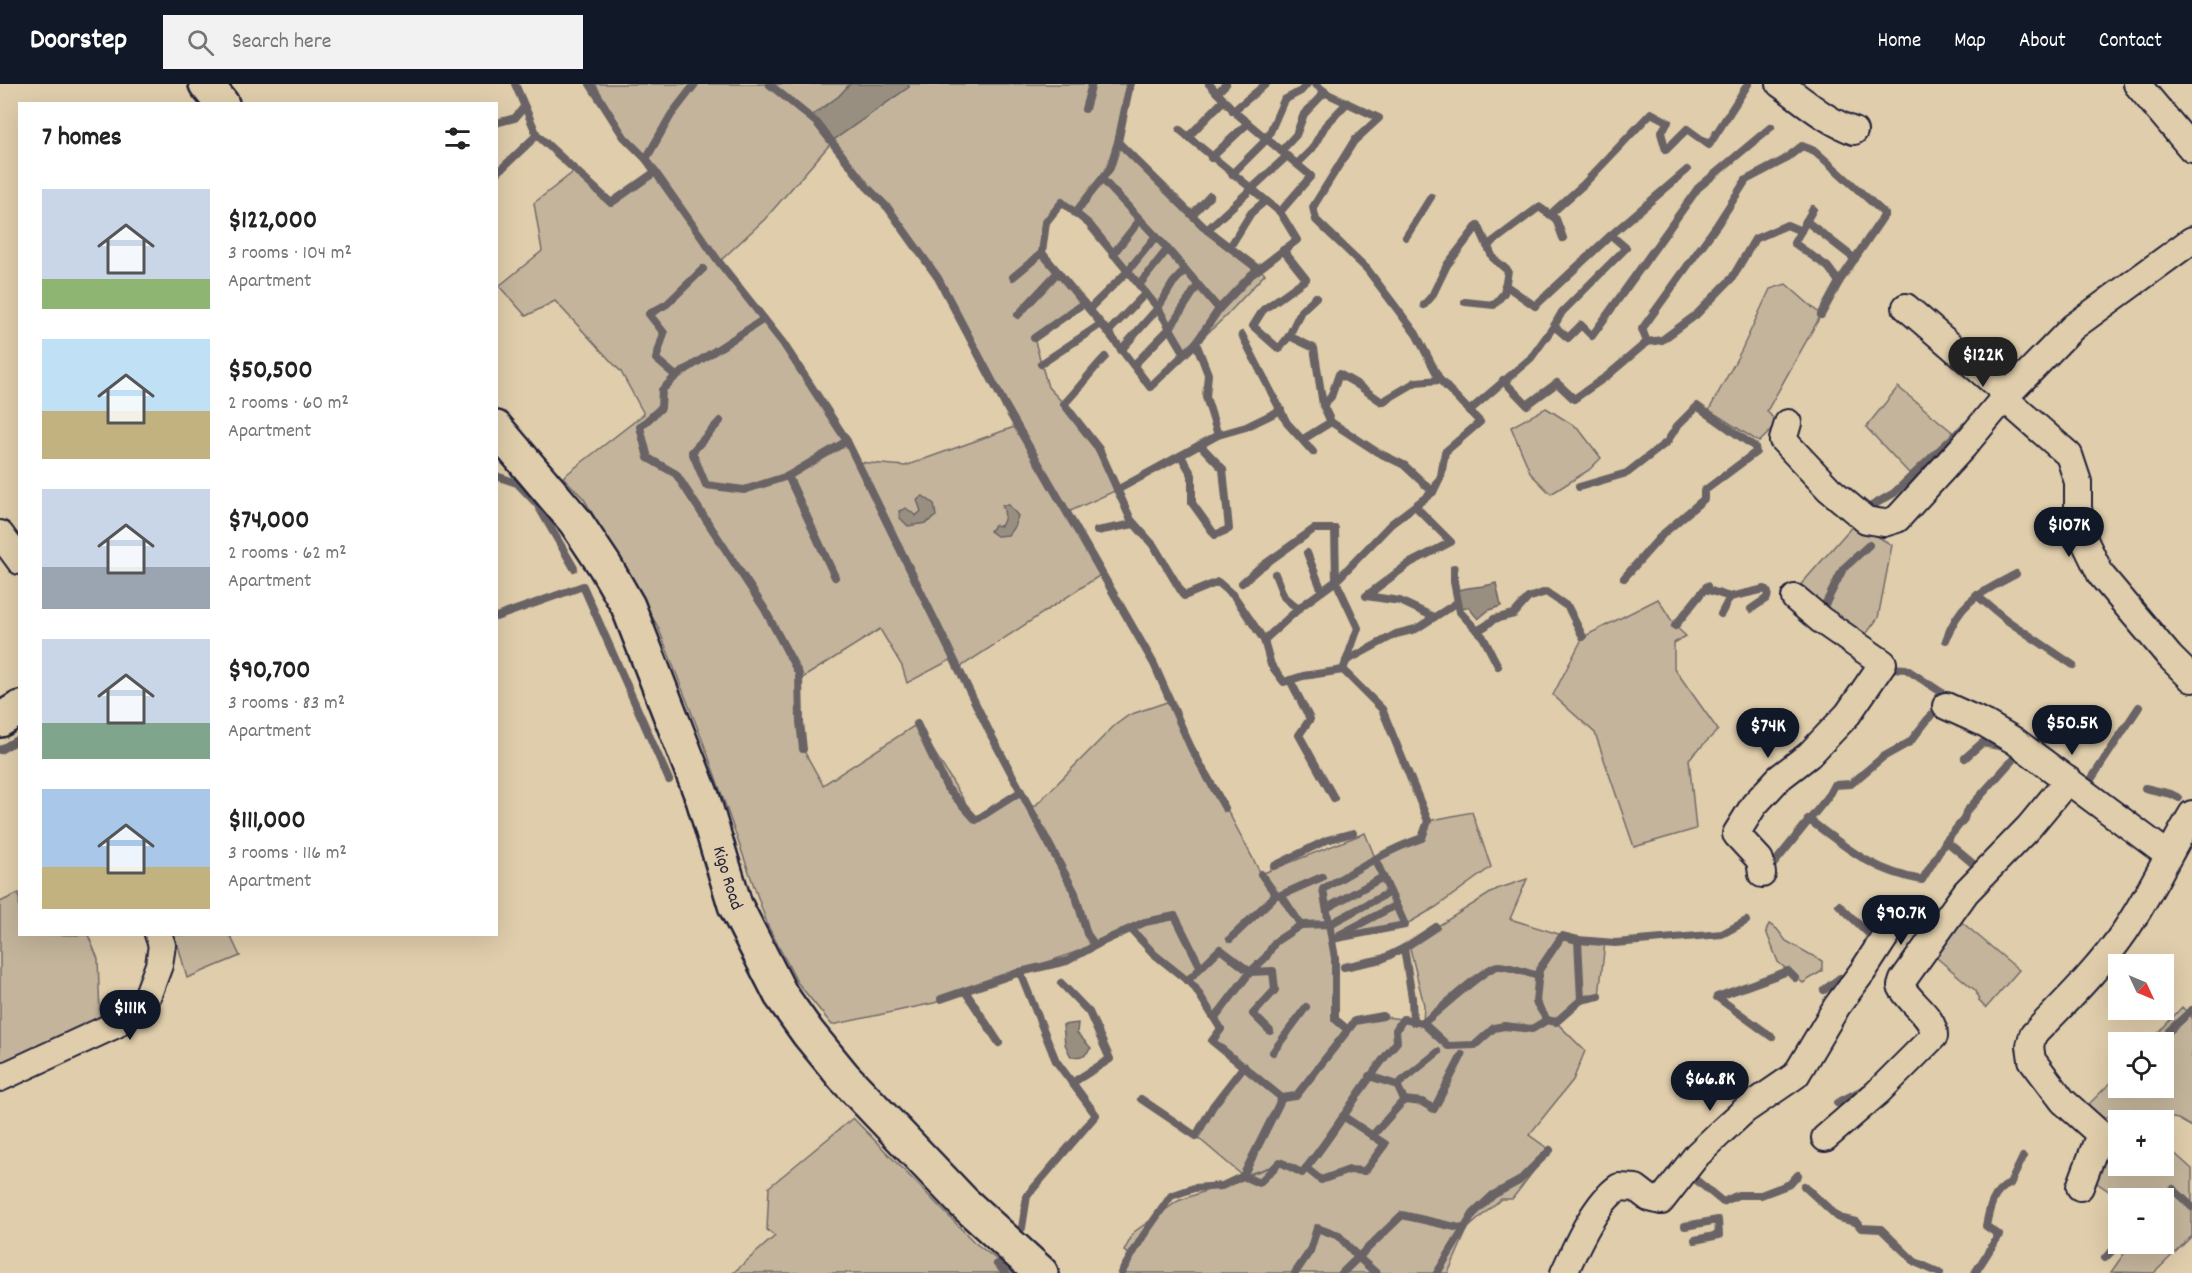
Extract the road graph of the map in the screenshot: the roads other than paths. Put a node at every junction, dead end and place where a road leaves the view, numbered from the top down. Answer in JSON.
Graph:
{"nodes":[{"id":1,"x":206,"y":84,"type":"edge"},
{"id":2,"x":1780,"y":84,"type":"edge"},
{"id":3,"x":2137,"y":84,"type":"edge"},
{"id":4,"x":220,"y":102,"type":"edge"},
{"id":5,"x":1854,"y":131,"type":"dead end"},
{"id":6,"x":2192,"y":149,"type":"edge"},
{"id":7,"x":2192,"y":240,"type":"edge"},
{"id":8,"x":1906,"y":307,"type":"dead end"},
{"id":9,"x":2005,"y":396,"type":"junction"},
{"id":10,"x":1788,"y":423,"type":"dead end"},
{"id":11,"x":500,"y":437,"type":"edge"},
{"id":12,"x":0,"y":534,"type":"edge"},
{"id":13,"x":18,"y":558,"type":"edge"},
{"id":14,"x":1795,"y":597,"type":"dead end"},
{"id":15,"x":2192,"y":679,"type":"edge"},
{"id":16,"x":1946,"y":706,"type":"dead end"},
{"id":17,"x":18,"y":709,"type":"edge"},
{"id":18,"x":0,"y":720,"type":"edge"},
{"id":19,"x":2068,"y":780,"type":"junction"},
{"id":20,"x":2192,"y":814,"type":"edge"},
{"id":21,"x":2168,"y":855,"type":"junction"},
{"id":22,"x":1762,"y":874,"type":"dead end"},
{"id":23,"x":1887,"y":934,"type":"dead end"},
{"id":24,"x":159,"y":936,"type":"edge"},
{"id":25,"x":0,"y":1078,"type":"edge"},
{"id":26,"x":1825,"y":1138,"type":"dead end"},
{"id":27,"x":2080,"y":1187,"type":"dead end"},
{"id":28,"x":1041,"y":1273,"type":"edge"},
{"id":29,"x":1564,"y":1273,"type":"edge"}],
"edges":[{"from":1,"to":4,"type":"street"},
{"from":2,"to":5,"type":"street"},
{"from":3,"to":6,"type":"street"},
{"from":7,"to":9,"type":"street"},
{"from":8,"to":9,"type":"street"},
{"from":9,"to":10,"type":"street"},
{"from":9,"to":15,"type":"street"},
{"from":11,"to":28,"type":"street","name":"Kigo Road"},
{"from":12,"to":13,"type":"street"},
{"from":14,"to":22,"type":"street"},
{"from":16,"to":19,"type":"street"},
{"from":17,"to":18,"type":"street"},
{"from":19,"to":21,"type":"street"},
{"from":19,"to":26,"type":"street"},
{"from":20,"to":21,"type":"street"},
{"from":21,"to":27,"type":"street"},
{"from":23,"to":29,"type":"street"},
{"from":24,"to":25,"type":"street"}]}
